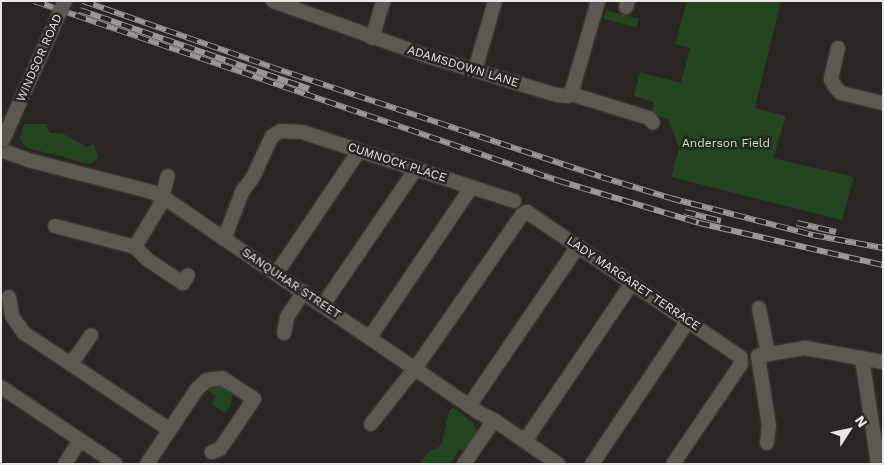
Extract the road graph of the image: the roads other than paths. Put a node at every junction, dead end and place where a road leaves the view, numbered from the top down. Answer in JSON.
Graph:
{"nodes":[{"id":1,"x":65,"y":1,"type":"edge"},
{"id":2,"x":273,"y":1,"type":"edge"},
{"id":3,"x":383,"y":1,"type":"edge"},
{"id":4,"x":495,"y":1,"type":"edge"},
{"id":5,"x":598,"y":1,"type":"edge"},
{"id":6,"x":304,"y":7,"type":"edge"},
{"id":7,"x":372,"y":38,"type":"junction"},
{"id":8,"x":838,"y":48,"type":"dead end"},
{"id":9,"x":475,"y":70,"type":"junction"},
{"id":10,"x":571,"y":94,"type":"junction"},
{"id":11,"x":883,"y":104,"type":"edge"},
{"id":12,"x":653,"y":123,"type":"dead end"},
{"id":13,"x":2,"y":144,"type":"edge"},
{"id":14,"x":359,"y":151,"type":"junction"},
{"id":15,"x":415,"y":170,"type":"junction"},
{"id":16,"x":168,"y":176,"type":"dead end"},
{"id":17,"x":471,"y":188,"type":"junction"},
{"id":18,"x":163,"y":197,"type":"junction"},
{"id":19,"x":514,"y":201,"type":"dead end"},
{"id":20,"x":55,"y":226,"type":"dead end"},
{"id":21,"x":224,"y":239,"type":"junction"},
{"id":22,"x":135,"y":246,"type":"junction"},
{"id":23,"x":578,"y":246,"type":"junction"},
{"id":24,"x":276,"y":274,"type":"junction"},
{"id":25,"x":188,"y":275,"type":"dead end"},
{"id":26,"x":632,"y":283,"type":"junction"},
{"id":27,"x":304,"y":292,"type":"junction"},
{"id":28,"x":9,"y":297,"type":"dead end"},
{"id":29,"x":324,"y":306,"type":"junction"},
{"id":30,"x":758,"y":308,"type":"dead end"},
{"id":31,"x":688,"y":321,"type":"junction"},
{"id":32,"x":284,"y":333,"type":"dead end"},
{"id":33,"x":91,"y":335,"type":"dead end"},
{"id":34,"x":370,"y":337,"type":"junction"},
{"id":35,"x":763,"y":355,"type":"junction"},
{"id":36,"x":862,"y":358,"type":"junction"},
{"id":37,"x":883,"y":362,"type":"edge"},
{"id":38,"x":71,"y":364,"type":"junction"},
{"id":39,"x":414,"y":368,"type":"junction"},
{"id":40,"x":1,"y":387,"type":"edge"},
{"id":41,"x":469,"y":406,"type":"junction"},
{"id":42,"x":494,"y":420,"type":"junction"},
{"id":43,"x":371,"y":424,"type":"dead end"},
{"id":44,"x":170,"y":430,"type":"junction"},
{"id":45,"x":80,"y":440,"type":"junction"},
{"id":46,"x":525,"y":441,"type":"junction"},
{"id":47,"x":767,"y":443,"type":"dead end"},
{"id":48,"x":212,"y":452,"type":"dead end"},
{"id":49,"x":676,"y":463,"type":"edge"},
{"id":50,"x":65,"y":464,"type":"edge"},
{"id":51,"x":116,"y":464,"type":"edge"},
{"id":52,"x":147,"y":464,"type":"edge"},
{"id":53,"x":464,"y":464,"type":"edge"},
{"id":54,"x":558,"y":464,"type":"edge"},
{"id":55,"x":592,"y":464,"type":"edge"},
{"id":56,"x":878,"y":464,"type":"edge"}],
"edges":[{"from":1,"to":13,"type":"street","name":"WINDSOR ROAD","bridge":true},
{"from":2,"to":6,"type":"street","name":"ADAMSDOWN LANE"},
{"from":3,"to":7,"type":"street"},
{"from":4,"to":9,"type":"street"},
{"from":5,"to":10,"type":"street"},
{"from":6,"to":7,"type":"street","name":"ADAMSDOWN LANE"},
{"from":7,"to":9,"type":"street","name":"ADAMSDOWN LANE"},
{"from":8,"to":11,"type":"street"},
{"from":9,"to":10,"type":"street","name":"ADAMSDOWN LANE"},
{"from":10,"to":12,"type":"street","name":"ADAMSDOWN LANE"},
{"from":13,"to":18,"type":"street","name":"SANQUHAR STREET"},
{"from":14,"to":15,"type":"street","name":"CUMNOCK PLACE"},
{"from":14,"to":21,"type":"street","name":"CUMNOCK PLACE"},
{"from":14,"to":24,"type":"street"},
{"from":15,"to":17,"type":"street","name":"CUMNOCK PLACE"},
{"from":15,"to":29,"type":"street"},
{"from":16,"to":18,"type":"street"},
{"from":17,"to":19,"type":"street","name":"CUMNOCK PLACE"},
{"from":17,"to":34,"type":"street"},
{"from":18,"to":21,"type":"street","name":"SANQUHAR STREET"},
{"from":18,"to":22,"type":"street"},
{"from":20,"to":22,"type":"street"},
{"from":21,"to":24,"type":"street","name":"SANQUHAR STREET"},
{"from":22,"to":25,"type":"street"},
{"from":23,"to":26,"type":"street","name":"LADY MARGARET TERRACE"},
{"from":23,"to":39,"type":"street","name":"LADY MARGARET TERRACE"},
{"from":23,"to":41,"type":"street"},
{"from":24,"to":27,"type":"street","name":"SANQUHAR STREET"},
{"from":26,"to":31,"type":"street","name":"LADY MARGARET TERRACE"},
{"from":26,"to":46,"type":"street"},
{"from":27,"to":29,"type":"street","name":"SANQUHAR STREET"},
{"from":27,"to":32,"type":"street"},
{"from":28,"to":38,"type":"street"},
{"from":29,"to":34,"type":"street","name":"SANQUHAR STREET"},
{"from":30,"to":35,"type":"street"},
{"from":31,"to":49,"type":"street","name":"LADY MARGARET TERRACE"},
{"from":31,"to":55,"type":"street"},
{"from":33,"to":38,"type":"street"},
{"from":34,"to":39,"type":"street","name":"SANQUHAR STREET"},
{"from":35,"to":36,"type":"street"},
{"from":35,"to":47,"type":"street"},
{"from":36,"to":37,"type":"street"},
{"from":36,"to":56,"type":"street"},
{"from":38,"to":44,"type":"street"},
{"from":39,"to":41,"type":"street","name":"SANQUHAR STREET"},
{"from":39,"to":43,"type":"street"},
{"from":40,"to":45,"type":"street"},
{"from":41,"to":42,"type":"street","name":"SANQUHAR STREET"},
{"from":42,"to":46,"type":"street","name":"SANQUHAR STREET"},
{"from":42,"to":53,"type":"street"},
{"from":44,"to":48,"type":"street"},
{"from":44,"to":52,"type":"street"},
{"from":45,"to":50,"type":"street"},
{"from":45,"to":51,"type":"street"},
{"from":46,"to":54,"type":"street","name":"SANQUHAR STREET"}]}
